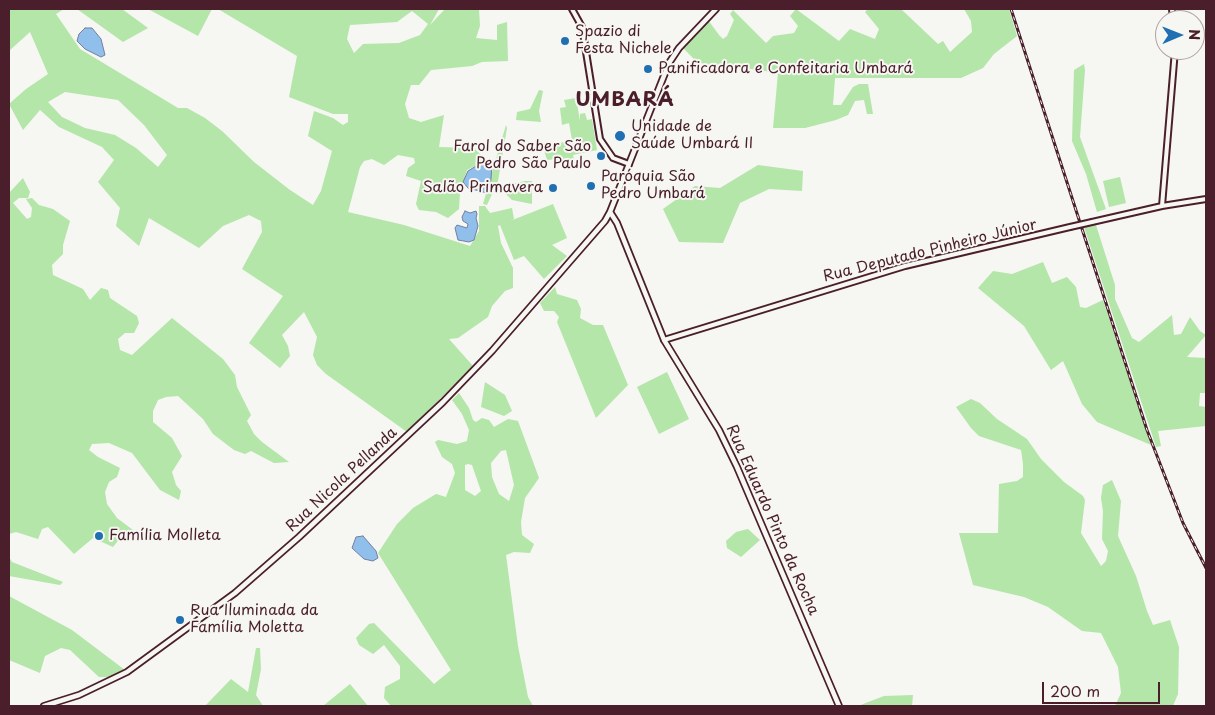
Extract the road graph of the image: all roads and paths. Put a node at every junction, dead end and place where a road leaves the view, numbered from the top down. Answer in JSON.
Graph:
{"nodes":[{"id":1,"x":572,"y":9,"type":"edge"},
{"id":2,"x":716,"y":9,"type":"edge"},
{"id":3,"x":1173,"y":60,"type":"edge"},
{"id":4,"x":628,"y":164,"type":"junction"},
{"id":5,"x":1206,"y":199,"type":"edge"},
{"id":6,"x":1162,"y":206,"type":"junction"},
{"id":7,"x":610,"y":212,"type":"junction"},
{"id":8,"x":664,"y":340,"type":"junction"},
{"id":9,"x":44,"y":706,"type":"edge"},
{"id":10,"x":839,"y":706,"type":"edge"}],
"edges":[{"from":1,"to":4,"type":"street"},
{"from":2,"to":4,"type":"main road"},
{"from":3,"to":6,"type":"street"},
{"from":4,"to":7,"type":"main road","name":"Rua Nicola Pellanda"},
{"from":5,"to":6,"type":"street","name":"Rua Deputado Pinheiro Júnior"},
{"from":6,"to":8,"type":"street","name":"Rua Deputado Pinheiro Júnior","bridge":true},
{"from":7,"to":8,"type":"main road","name":"Rua Eduardo Pinto da Rocha"},
{"from":7,"to":9,"type":"main road","name":"Rua Nicola Pellanda"},
{"from":8,"to":10,"type":"main road","name":"Rua Eduardo Pinto da Rocha"}]}
